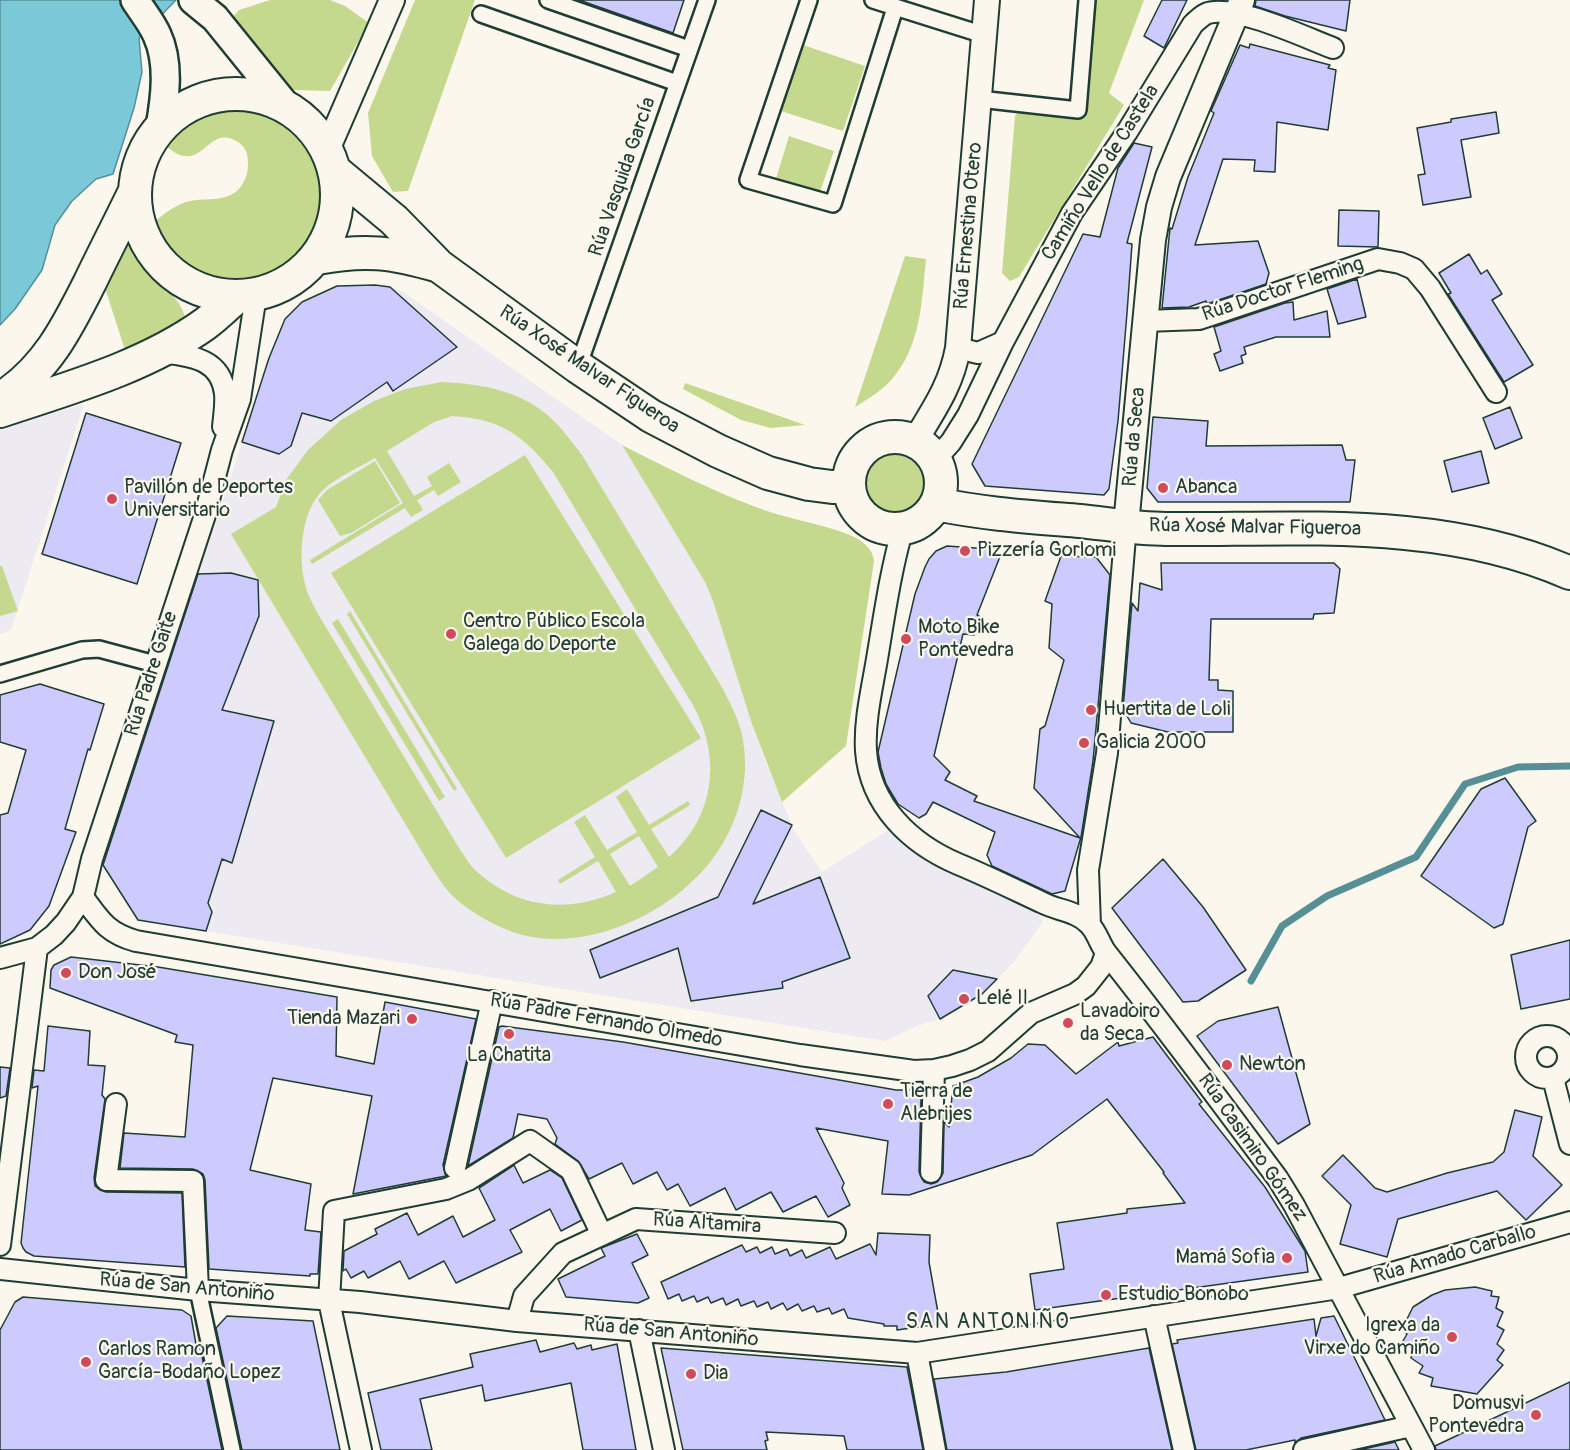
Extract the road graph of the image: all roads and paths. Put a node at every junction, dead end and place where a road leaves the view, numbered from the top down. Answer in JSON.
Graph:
{"nodes":[{"id":1,"x":135,"y":0,"type":"edge"},
{"id":2,"x":193,"y":0,"type":"edge"},
{"id":3,"x":392,"y":0,"type":"edge"},
{"id":4,"x":548,"y":0,"type":"edge"},
{"id":5,"x":707,"y":0,"type":"edge"},
{"id":6,"x":809,"y":0,"type":"edge"},
{"id":7,"x":873,"y":0,"type":"edge"},
{"id":8,"x":987,"y":0,"type":"edge"},
{"id":9,"x":1086,"y":0,"type":"edge"},
{"id":10,"x":1240,"y":6,"type":"edge"},
{"id":11,"x":895,"y":8,"type":"junction"},
{"id":12,"x":481,"y":14,"type":"dead end"},
{"id":13,"x":984,"y":35,"type":"junction"},
{"id":14,"x":1333,"y":48,"type":"dead end"},
{"id":15,"x":689,"y":49,"type":"junction"},
{"id":16,"x":677,"y":83,"type":"junction"},
{"id":17,"x":979,"y":99,"type":"junction"},
{"id":18,"x":287,"y":107,"type":"junction"},
{"id":19,"x":160,"y":128,"type":"junction"},
{"id":20,"x":331,"y":160,"type":"junction"},
{"id":21,"x":134,"y":194,"type":"junction"},
{"id":22,"x":316,"y":258,"type":"junction"},
{"id":23,"x":439,"y":266,"type":"junction"},
{"id":24,"x":246,"y":296,"type":"junction"},
{"id":25,"x":1146,"y":321,"type":"junction"},
{"id":26,"x":1003,"y":342,"type":"junction"},
{"id":27,"x":958,"y":348,"type":"junction"},
{"id":28,"x":159,"y":352,"type":"junction"},
{"id":29,"x":578,"y":367,"type":"junction"},
{"id":30,"x":1496,"y":392,"type":"dead end"},
{"id":31,"x":0,"y":399,"type":"edge"},
{"id":32,"x":0,"y":411,"type":"edge"},
{"id":33,"x":222,"y":450,"type":"junction"},
{"id":34,"x":925,"y":450,"type":"junction"},
{"id":35,"x":849,"y":486,"type":"junction"},
{"id":36,"x":936,"y":504,"type":"junction"},
{"id":37,"x":1126,"y":525,"type":"junction"},
{"id":38,"x":903,"y":528,"type":"junction"},
{"id":39,"x":1570,"y":573,"type":"edge"},
{"id":40,"x":155,"y":664,"type":"junction"},
{"id":41,"x":0,"y":674,"type":"edge"},
{"id":42,"x":83,"y":897,"type":"junction"},
{"id":43,"x":1090,"y":925,"type":"junction"},
{"id":44,"x":37,"y":948,"type":"junction"},
{"id":45,"x":1106,"y":953,"type":"junction"},
{"id":46,"x":0,"y":958,"type":"edge"},
{"id":47,"x":492,"y":1001,"type":"junction"},
{"id":48,"x":934,"y":1070,"type":"junction"},
{"id":49,"x":1554,"y":1078,"type":"dead end"},
{"id":50,"x":116,"y":1104,"type":"dead end"},
{"id":51,"x":1570,"y":1144,"type":"edge"},
{"id":52,"x":455,"y":1168,"type":"dead end"},
{"id":53,"x":931,"y":1172,"type":"dead end"},
{"id":54,"x":1570,"y":1222,"type":"edge"},
{"id":55,"x":835,"y":1233,"type":"dead end"},
{"id":56,"x":602,"y":1235,"type":"junction"},
{"id":57,"x":0,"y":1245,"type":"edge"},
{"id":58,"x":0,"y":1269,"type":"edge"},
{"id":59,"x":1339,"y":1288,"type":"junction"},
{"id":60,"x":198,"y":1290,"type":"junction"},
{"id":61,"x":329,"y":1301,"type":"junction"},
{"id":62,"x":1154,"y":1316,"type":"junction"},
{"id":63,"x":517,"y":1321,"type":"junction"},
{"id":64,"x":639,"y":1330,"type":"junction"},
{"id":65,"x":917,"y":1353,"type":"junction"},
{"id":66,"x":1411,"y":1426,"type":"junction"},
{"id":67,"x":232,"y":1450,"type":"edge"},
{"id":68,"x":361,"y":1450,"type":"edge"},
{"id":69,"x":664,"y":1450,"type":"edge"},
{"id":70,"x":935,"y":1450,"type":"edge"},
{"id":71,"x":1185,"y":1450,"type":"edge"},
{"id":72,"x":1304,"y":1450,"type":"edge"},
{"id":73,"x":1424,"y":1450,"type":"edge"}],
"edges":[{"from":1,"to":19,"type":"main road"},
{"from":2,"to":18,"type":"main road"},
{"from":3,"to":20,"type":"street"},
{"from":4,"to":15,"type":"street"},
{"from":5,"to":15,"type":"street","name":"Rúa Vasquida García"},
{"from":6,"to":11,"type":"street"},
{"from":7,"to":11,"type":"street"},
{"from":8,"to":13,"type":"street","name":"Rúa Ernestina Otero"},
{"from":9,"to":17,"type":"street"},
{"from":10,"to":14,"type":"street"},
{"from":10,"to":25,"type":"street","name":"Rúa da Seca"},
{"from":10,"to":26,"type":"street","name":"Camiño Vello de Castela"},
{"from":11,"to":13,"type":"street"},
{"from":12,"to":16,"type":"street"},
{"from":13,"to":17,"type":"street","name":"Rúa Ernestina Otero"},
{"from":15,"to":16,"type":"street","name":"Rúa Vasquida García"},
{"from":16,"to":29,"type":"street","name":"Rúa Vasquida García"},
{"from":17,"to":27,"type":"street","name":"Rúa Ernestina Otero"},
{"from":18,"to":19,"type":"main road"},
{"from":18,"to":20,"type":"main road"},
{"from":19,"to":21,"type":"main road"},
{"from":20,"to":22,"type":"main road"},
{"from":20,"to":23,"type":"main road","name":"Rúa Xosé Malvar Figueroa"},
{"from":21,"to":24,"type":"main road"},
{"from":21,"to":31,"type":"main road"},
{"from":22,"to":23,"type":"main road","name":"Rúa Xosé Malvar Figueroa"},
{"from":22,"to":24,"type":"main road"},
{"from":23,"to":29,"type":"main road","name":"Rúa Xosé Malvar Figueroa"},
{"from":24,"to":28,"type":"main road"},
{"from":24,"to":33,"type":"street","name":"Rúa Padre Gaite"},
{"from":25,"to":30,"type":"street","name":"Rúa Doctor Fleming"},
{"from":25,"to":37,"type":"street","name":"Rúa da Seca"},
{"from":26,"to":27,"type":"street"},
{"from":26,"to":34,"type":"street","name":"Camiño Vello de Castela"},
{"from":27,"to":34,"type":"street","name":"Rúa Ernestina Otero"},
{"from":28,"to":32,"type":"main road"},
{"from":28,"to":33,"type":"street","name":"Rúa Padre Gaite"},
{"from":29,"to":35,"type":"main road","name":"Rúa Xosé Malvar Figueroa"},
{"from":33,"to":40,"type":"street","name":"Rúa Padre Gaite"},
{"from":34,"to":35,"type":"main road"},
{"from":34,"to":36,"type":"main road"},
{"from":35,"to":38,"type":"main road"},
{"from":36,"to":37,"type":"main road","name":"Rúa Xosé Malvar Figueroa"},
{"from":36,"to":38,"type":"main road"},
{"from":37,"to":39,"type":"main road","name":"Rúa Xosé Malvar Figueroa"},
{"from":37,"to":43,"type":"street","name":"Rúa da Seca"},
{"from":38,"to":43,"type":"street"},
{"from":40,"to":41,"type":"street"},
{"from":40,"to":42,"type":"street","name":"Rúa Padre Gaite"},
{"from":42,"to":44,"type":"street"},
{"from":42,"to":47,"type":"street","name":"Rúa Padre Fernando Olmedo"},
{"from":43,"to":45,"type":"street","name":"Rúa Casimiro Gómez"},
{"from":44,"to":46,"type":"street"},
{"from":44,"to":57,"type":"street"},
{"from":45,"to":48,"type":"street","name":"Rúa Padre Fernando Olmedo"},
{"from":45,"to":59,"type":"street","name":"Rúa Casimiro Gómez"},
{"from":47,"to":48,"type":"street","name":"Rúa Padre Fernando Olmedo"},
{"from":47,"to":52,"type":"street"},
{"from":48,"to":53,"type":"street"},
{"from":49,"to":51,"type":"street"},
{"from":50,"to":60,"type":"street"},
{"from":54,"to":59,"type":"street","name":"Rúa Amado Carballo"},
{"from":55,"to":56,"type":"street","name":"Rúa Altamira"},
{"from":56,"to":61,"type":"street"},
{"from":56,"to":63,"type":"street","name":"Rúa Altamira"},
{"from":58,"to":60,"type":"street","name":"Rúa de San Antoniño"},
{"from":59,"to":62,"type":"street","name":"Rúa de San Antoniño"},
{"from":59,"to":66,"type":"street","name":"Rúa Casimiro Gómez"},
{"from":60,"to":61,"type":"street","name":"Rúa de San Antoniño"},
{"from":60,"to":67,"type":"street"},
{"from":61,"to":63,"type":"street","name":"Rúa de San Antoniño"},
{"from":61,"to":68,"type":"street"},
{"from":62,"to":65,"type":"street","name":"Rúa de San Antoniño"},
{"from":62,"to":71,"type":"street"},
{"from":63,"to":64,"type":"street","name":"Rúa de San Antoniño"},
{"from":64,"to":65,"type":"street","name":"Rúa de San Antoniño"},
{"from":64,"to":69,"type":"street"},
{"from":65,"to":70,"type":"street"},
{"from":66,"to":72,"type":"street"},
{"from":66,"to":73,"type":"street","name":"Rúa Casimiro Gómez"}]}
